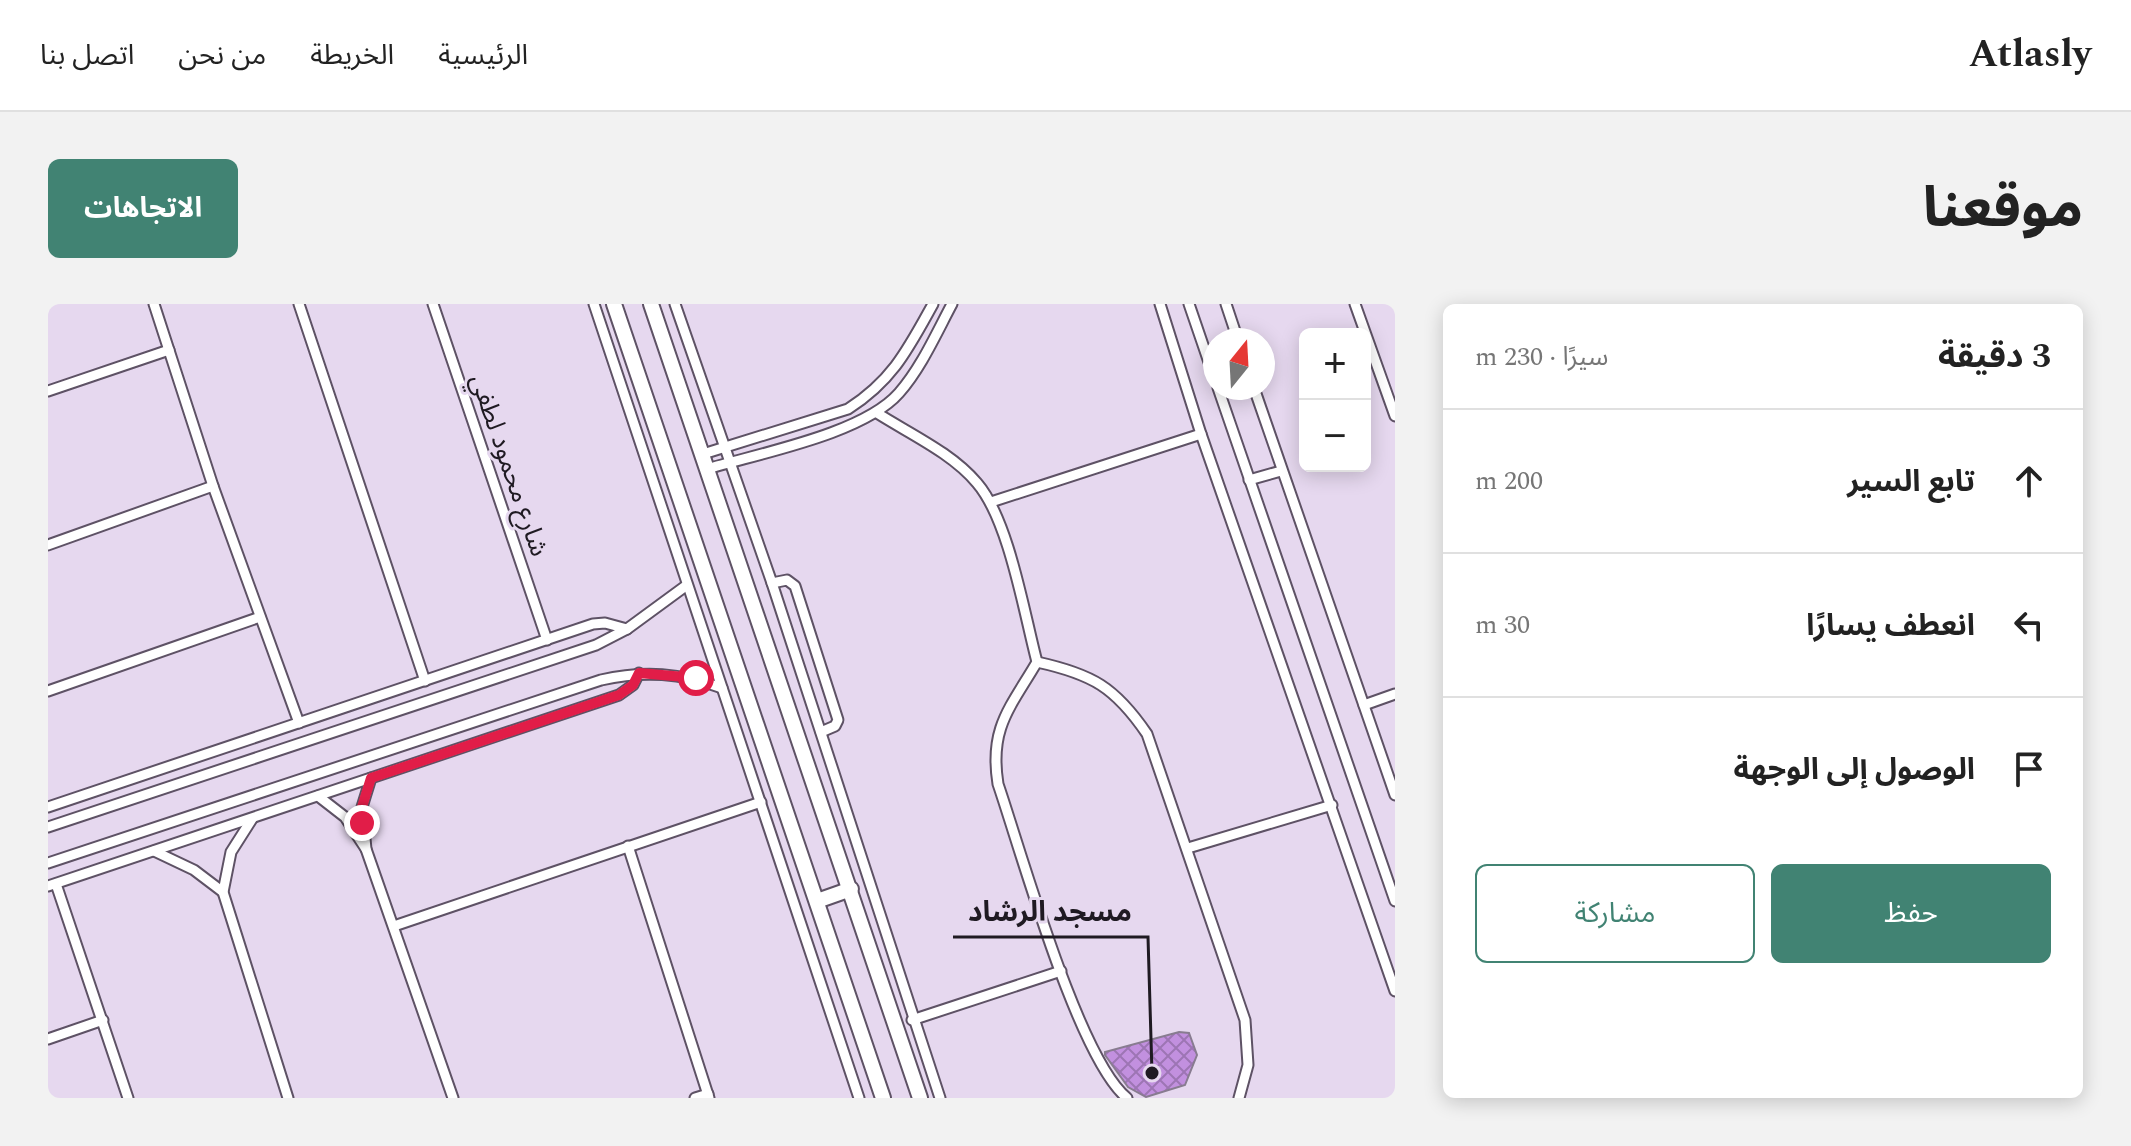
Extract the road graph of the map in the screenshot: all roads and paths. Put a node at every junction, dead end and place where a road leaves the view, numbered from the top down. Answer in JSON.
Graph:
{"nodes":[{"id":1,"x":154,"y":304,"type":"edge"},
{"id":2,"x":299,"y":304,"type":"edge"},
{"id":3,"x":433,"y":304,"type":"edge"},
{"id":4,"x":594,"y":304,"type":"edge"},
{"id":5,"x":614,"y":304,"type":"edge"},
{"id":6,"x":651,"y":304,"type":"edge"},
{"id":7,"x":675,"y":304,"type":"edge"},
{"id":8,"x":952,"y":304,"type":"edge"},
{"id":9,"x":1160,"y":304,"type":"edge"},
{"id":10,"x":1189,"y":304,"type":"edge"},
{"id":11,"x":1226,"y":304,"type":"edge"},
{"id":12,"x":1355,"y":304,"type":"edge"},
{"id":13,"x":931,"y":308,"type":"edge"},
{"id":14,"x":943,"y":320,"type":"junction"},
{"id":15,"x":1234,"y":328,"type":"edge"},
{"id":16,"x":1203,"y":345,"type":"edge"},
{"id":17,"x":910,"y":346,"type":"junction"},
{"id":18,"x":169,"y":350,"type":"junction"},
{"id":19,"x":925,"y":354,"type":"junction"},
{"id":20,"x":48,"y":391,"type":"edge"},
{"id":21,"x":1222,"y":400,"type":"edge"},
{"id":22,"x":1258,"y":400,"type":"edge"},
{"id":23,"x":877,"y":413,"type":"junction"},
{"id":24,"x":1395,"y":416,"type":"edge"},
{"id":25,"x":1201,"y":434,"type":"junction"},
{"id":26,"x":722,"y":448,"type":"junction"},
{"id":27,"x":705,"y":462,"type":"junction"},
{"id":28,"x":727,"y":463,"type":"junction"},
{"id":29,"x":1281,"y":471,"type":"junction"},
{"id":30,"x":1249,"y":480,"type":"junction"},
{"id":31,"x":213,"y":486,"type":"junction"},
{"id":32,"x":991,"y":502,"type":"junction"},
{"id":33,"x":48,"y":545,"type":"edge"},
{"id":34,"x":772,"y":583,"type":"junction"},
{"id":35,"x":687,"y":585,"type":"junction"},
{"id":36,"x":260,"y":617,"type":"junction"},
{"id":37,"x":627,"y":629,"type":"junction"},
{"id":38,"x":547,"y":640,"type":"junction"},
{"id":39,"x":1037,"y":662,"type":"junction"},
{"id":40,"x":639,"y":673,"type":"junction"},
{"id":41,"x":425,"y":681,"type":"junction"},
{"id":42,"x":722,"y":688,"type":"junction"},
{"id":43,"x":48,"y":691,"type":"edge"},
{"id":44,"x":1395,"y":694,"type":"edge"},
{"id":45,"x":1364,"y":705,"type":"junction"},
{"id":46,"x":299,"y":723,"type":"junction"},
{"id":47,"x":821,"y":732,"type":"junction"},
{"id":48,"x":371,"y":778,"type":"junction"},
{"id":49,"x":1395,"y":795,"type":"edge"},
{"id":50,"x":318,"y":796,"type":"junction"},
{"id":51,"x":761,"y":802,"type":"junction"},
{"id":52,"x":1332,"y":805,"type":"junction"},
{"id":53,"x":48,"y":807,"type":"edge"},
{"id":54,"x":254,"y":817,"type":"junction"},
{"id":55,"x":48,"y":827,"type":"edge"},
{"id":56,"x":628,"y":846,"type":"junction"},
{"id":57,"x":1188,"y":848,"type":"junction"},
{"id":58,"x":366,"y":849,"type":"junction"},
{"id":59,"x":154,"y":851,"type":"junction"},
{"id":60,"x":48,"y":863,"type":"edge"},
{"id":61,"x":52,"y":885,"type":"edge"},
{"id":62,"x":851,"y":889,"type":"junction"},
{"id":63,"x":223,"y":892,"type":"junction"},
{"id":64,"x":817,"y":901,"type":"junction"},
{"id":65,"x":1395,"y":901,"type":"edge"},
{"id":66,"x":394,"y":926,"type":"junction"},
{"id":67,"x":1061,"y":971,"type":"junction"},
{"id":68,"x":1395,"y":991,"type":"edge"},
{"id":69,"x":103,"y":1020,"type":"junction"},
{"id":70,"x":912,"y":1020,"type":"junction"},
{"id":71,"x":48,"y":1039,"type":"edge"},
{"id":72,"x":708,"y":1096,"type":"edge"},
{"id":73,"x":128,"y":1098,"type":"edge"},
{"id":74,"x":288,"y":1098,"type":"edge"},
{"id":75,"x":453,"y":1098,"type":"edge"},
{"id":76,"x":695,"y":1098,"type":"edge"},
{"id":77,"x":859,"y":1098,"type":"edge"},
{"id":78,"x":883,"y":1098,"type":"edge"},
{"id":79,"x":920,"y":1098,"type":"edge"},
{"id":80,"x":940,"y":1098,"type":"edge"},
{"id":81,"x":1127,"y":1098,"type":"edge"},
{"id":82,"x":1239,"y":1098,"type":"edge"}],
"edges":[{"from":1,"to":18,"type":"street"},
{"from":2,"to":41,"type":"street"},
{"from":3,"to":38,"type":"street","name":"شارع محمود لطفي"},
{"from":4,"to":35,"type":"street"},
{"from":5,"to":64,"type":"street"},
{"from":6,"to":27,"type":"street"},
{"from":7,"to":26,"type":"street"},
{"from":8,"to":14,"type":"street"},
{"from":9,"to":25,"type":"street"},
{"from":10,"to":16,"type":"street"},
{"from":11,"to":15,"type":"street"},
{"from":12,"to":24,"type":"street"},
{"from":13,"to":14,"type":"street"},
{"from":13,"to":17,"type":"street"},
{"from":14,"to":19,"type":"street"},
{"from":17,"to":19,"type":"street"},
{"from":17,"to":26,"type":"street"},
{"from":18,"to":20,"type":"street"},
{"from":18,"to":31,"type":"street"},
{"from":19,"to":23,"type":"street"},
{"from":21,"to":30,"type":"street"},
{"from":22,"to":29,"type":"street"},
{"from":23,"to":28,"type":"street"},
{"from":23,"to":32,"type":"street"},
{"from":25,"to":32,"type":"street"},
{"from":25,"to":52,"type":"street"},
{"from":26,"to":27,"type":"street"},
{"from":26,"to":28,"type":"street"},
{"from":27,"to":28,"type":"street"},
{"from":27,"to":62,"type":"street"},
{"from":28,"to":34,"type":"street"},
{"from":29,"to":30,"type":"street"},
{"from":29,"to":45,"type":"street"},
{"from":30,"to":65,"type":"street"},
{"from":31,"to":33,"type":"street"},
{"from":31,"to":36,"type":"street"},
{"from":32,"to":39,"type":"street"},
{"from":34,"to":47,"type":"street"},
{"from":34,"to":47,"type":"street"},
{"from":35,"to":37,"type":"street"},
{"from":35,"to":42,"type":"street"},
{"from":36,"to":43,"type":"street"},
{"from":36,"to":46,"type":"street"},
{"from":37,"to":38,"type":"street"},
{"from":37,"to":55,"type":"street"},
{"from":38,"to":41,"type":"street"},
{"from":39,"to":57,"type":"street"},
{"from":39,"to":67,"type":"street"},
{"from":40,"to":42,"type":"street"},
{"from":40,"to":48,"type":"street"},
{"from":40,"to":60,"type":"street"},
{"from":41,"to":46,"type":"street"},
{"from":42,"to":51,"type":"street"},
{"from":44,"to":45,"type":"street"},
{"from":45,"to":49,"type":"street"},
{"from":46,"to":53,"type":"street"},
{"from":47,"to":70,"type":"street"},
{"from":48,"to":50,"type":"street"},
{"from":48,"to":58,"type":"street"},
{"from":50,"to":54,"type":"street"},
{"from":50,"to":58,"type":"street"},
{"from":51,"to":56,"type":"street"},
{"from":51,"to":77,"type":"street"},
{"from":52,"to":57,"type":"street"},
{"from":52,"to":68,"type":"street"},
{"from":54,"to":59,"type":"street"},
{"from":54,"to":63,"type":"street"},
{"from":56,"to":66,"type":"street"},
{"from":56,"to":72,"type":"street"},
{"from":57,"to":82,"type":"street"},
{"from":58,"to":66,"type":"street"},
{"from":59,"to":61,"type":"street"},
{"from":59,"to":63,"type":"street"},
{"from":61,"to":69,"type":"street"},
{"from":62,"to":64,"type":"street"},
{"from":62,"to":79,"type":"street"},
{"from":63,"to":74,"type":"street"},
{"from":64,"to":78,"type":"street"},
{"from":66,"to":75,"type":"street"},
{"from":67,"to":70,"type":"street"},
{"from":67,"to":81,"type":"street"},
{"from":69,"to":71,"type":"street"},
{"from":69,"to":73,"type":"street"},
{"from":70,"to":80,"type":"street"},
{"from":72,"to":76,"type":"street"}]}
